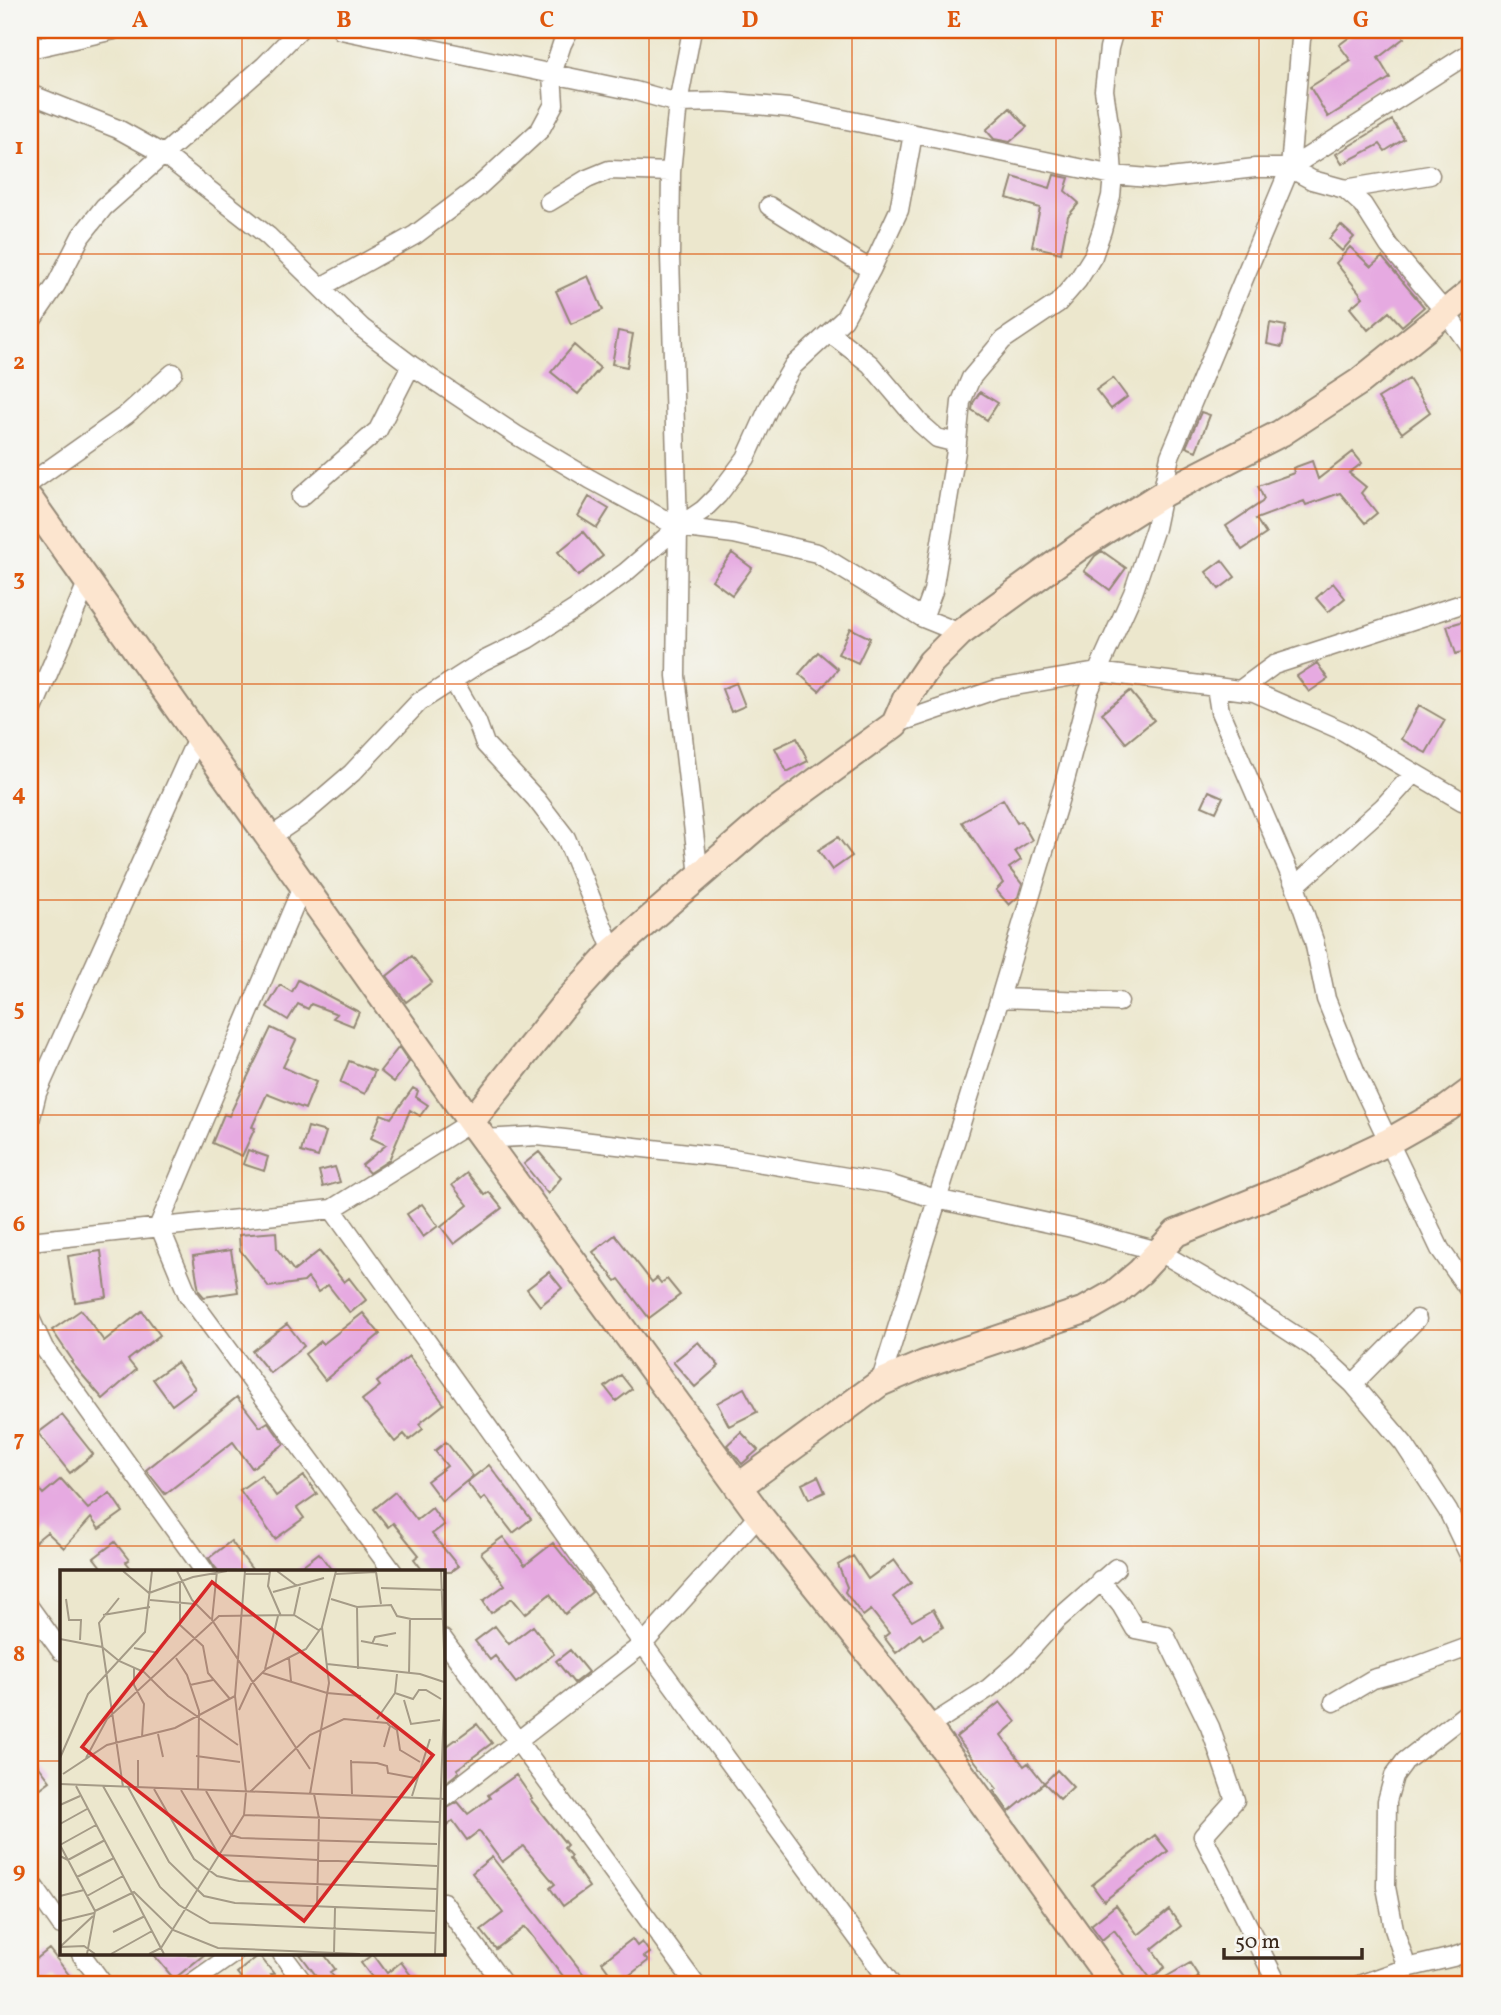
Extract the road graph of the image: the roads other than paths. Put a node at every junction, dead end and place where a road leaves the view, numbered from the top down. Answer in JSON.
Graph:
{"nodes":[{"id":1,"x":114,"y":30,"type":"edge"},
{"id":2,"x":299,"y":30,"type":"edge"},
{"id":3,"x":341,"y":30,"type":"edge"},
{"id":4,"x":569,"y":30,"type":"edge"},
{"id":5,"x":692,"y":30,"type":"edge"},
{"id":6,"x":1114,"y":30,"type":"edge"},
{"id":7,"x":1304,"y":30,"type":"edge"},
{"id":8,"x":30,"y":49,"type":"edge"},
{"id":9,"x":1471,"y":52,"type":"edge"},
{"id":10,"x":552,"y":74,"type":"junction"},
{"id":11,"x":30,"y":94,"type":"edge"},
{"id":12,"x":678,"y":103,"type":"junction"},
{"id":13,"x":913,"y":134,"type":"junction"},
{"id":14,"x":163,"y":154,"type":"junction"},
{"id":15,"x":1290,"y":168,"type":"junction"},
{"id":16,"x":671,"y":172,"type":"junction"},
{"id":17,"x":1112,"y":174,"type":"junction"},
{"id":18,"x":1430,"y":175,"type":"dead end"},
{"id":19,"x":1345,"y":189,"type":"junction"},
{"id":20,"x":549,"y":202,"type":"dead end"},
{"id":21,"x":769,"y":206,"type":"dead end"},
{"id":22,"x":871,"y":270,"type":"junction"},
{"id":23,"x":321,"y":287,"type":"junction"},
{"id":24,"x":1471,"y":292,"type":"edge"},
{"id":25,"x":1446,"y":313,"type":"junction"},
{"id":26,"x":30,"y":323,"type":"edge"},
{"id":27,"x":830,"y":333,"type":"junction"},
{"id":28,"x":1471,"y":348,"type":"edge"},
{"id":29,"x":411,"y":365,"type":"junction"},
{"id":30,"x":173,"y":373,"type":"dead end"},
{"id":31,"x":957,"y":443,"type":"junction"},
{"id":32,"x":30,"y":483,"type":"edge"},
{"id":33,"x":1164,"y":492,"type":"junction"},
{"id":34,"x":301,"y":497,"type":"dead end"},
{"id":35,"x":30,"y":500,"type":"edge"},
{"id":36,"x":678,"y":527,"type":"junction"},
{"id":37,"x":87,"y":583,"type":"junction"},
{"id":38,"x":1471,"y":601,"type":"edge"},
{"id":39,"x":923,"y":618,"type":"junction"},
{"id":40,"x":960,"y":633,"type":"junction"},
{"id":41,"x":1097,"y":671,"type":"junction"},
{"id":42,"x":453,"y":680,"type":"junction"},
{"id":43,"x":1216,"y":687,"type":"junction"},
{"id":44,"x":1240,"y":690,"type":"junction"},
{"id":45,"x":30,"y":716,"type":"edge"},
{"id":46,"x":895,"y":724,"type":"junction"},
{"id":47,"x":197,"y":738,"type":"junction"},
{"id":48,"x":1414,"y":773,"type":"junction"},
{"id":49,"x":1471,"y":804,"type":"edge"},
{"id":50,"x":269,"y":838,"type":"junction"},
{"id":51,"x":699,"y":876,"type":"junction"},
{"id":52,"x":1295,"y":886,"type":"junction"},
{"id":53,"x":302,"y":887,"type":"junction"},
{"id":54,"x":613,"y":951,"type":"junction"},
{"id":55,"x":1000,"y":998,"type":"junction"},
{"id":56,"x":1119,"y":1002,"type":"dead end"},
{"id":57,"x":1471,"y":1091,"type":"edge"},
{"id":58,"x":30,"y":1121,"type":"edge"},
{"id":59,"x":478,"y":1131,"type":"junction"},
{"id":60,"x":1388,"y":1142,"type":"junction"},
{"id":61,"x":936,"y":1199,"type":"junction"},
{"id":62,"x":332,"y":1209,"type":"junction"},
{"id":63,"x":159,"y":1225,"type":"junction"},
{"id":64,"x":30,"y":1241,"type":"edge"},
{"id":65,"x":1158,"y":1251,"type":"junction"},
{"id":66,"x":1471,"y":1293,"type":"edge"},
{"id":67,"x":30,"y":1318,"type":"edge"},
{"id":68,"x":1417,"y":1318,"type":"dead end"},
{"id":69,"x":880,"y":1383,"type":"junction"},
{"id":70,"x":1353,"y":1384,"type":"junction"},
{"id":71,"x":738,"y":1487,"type":"junction"},
{"id":72,"x":758,"y":1515,"type":"junction"},
{"id":73,"x":1466,"y":1537,"type":"edge"},
{"id":74,"x":1471,"y":1559,"type":"edge"},
{"id":75,"x":1116,"y":1567,"type":"dead end"},
{"id":76,"x":204,"y":1570,"type":"edge"},
{"id":77,"x":392,"y":1570,"type":"edge"},
{"id":78,"x":1100,"y":1580,"type":"junction"},
{"id":79,"x":30,"y":1608,"type":"edge"},
{"id":80,"x":444,"y":1640,"type":"edge"},
{"id":81,"x":643,"y":1644,"type":"junction"},
{"id":82,"x":1471,"y":1646,"type":"edge"},
{"id":83,"x":60,"y":1650,"type":"edge"},
{"id":84,"x":1334,"y":1702,"type":"dead end"},
{"id":85,"x":1471,"y":1710,"type":"edge"},
{"id":86,"x":928,"y":1727,"type":"junction"},
{"id":87,"x":519,"y":1742,"type":"junction"},
{"id":88,"x":444,"y":1798,"type":"edge"},
{"id":89,"x":30,"y":1881,"type":"edge"},
{"id":90,"x":444,"y":1903,"type":"edge"},
{"id":91,"x":60,"y":1924,"type":"edge"},
{"id":92,"x":1471,"y":1951,"type":"edge"},
{"id":93,"x":82,"y":1955,"type":"edge"},
{"id":94,"x":232,"y":1955,"type":"edge"},
{"id":95,"x":283,"y":1955,"type":"edge"},
{"id":96,"x":1407,"y":1968,"type":"junction"},
{"id":97,"x":104,"y":1985,"type":"edge"},
{"id":98,"x":189,"y":1985,"type":"edge"},
{"id":99,"x":305,"y":1985,"type":"edge"},
{"id":100,"x":504,"y":1985,"type":"edge"},
{"id":101,"x":696,"y":1985,"type":"edge"},
{"id":102,"x":892,"y":1985,"type":"edge"},
{"id":103,"x":1114,"y":1985,"type":"edge"},
{"id":104,"x":1278,"y":1985,"type":"edge"},
{"id":105,"x":1359,"y":1985,"type":"edge"}],
"edges":[{"from":1,"to":8,"type":"street"},
{"from":2,"to":14,"type":"street"},
{"from":3,"to":10,"type":"street"},
{"from":4,"to":10,"type":"street"},
{"from":5,"to":12,"type":"street"},
{"from":6,"to":17,"type":"street"},
{"from":7,"to":15,"type":"street"},
{"from":9,"to":15,"type":"street"},
{"from":10,"to":12,"type":"street"},
{"from":10,"to":23,"type":"street"},
{"from":11,"to":14,"type":"street"},
{"from":12,"to":13,"type":"street"},
{"from":12,"to":16,"type":"street"},
{"from":13,"to":17,"type":"street"},
{"from":13,"to":22,"type":"street"},
{"from":14,"to":23,"type":"street"},
{"from":14,"to":26,"type":"street"},
{"from":15,"to":17,"type":"street"},
{"from":15,"to":19,"type":"street"},
{"from":15,"to":33,"type":"street"},
{"from":16,"to":20,"type":"street"},
{"from":16,"to":36,"type":"street"},
{"from":17,"to":31,"type":"street"},
{"from":18,"to":19,"type":"street"},
{"from":19,"to":25,"type":"street"},
{"from":21,"to":22,"type":"street"},
{"from":22,"to":27,"type":"street"},
{"from":23,"to":29,"type":"street"},
{"from":24,"to":25,"type":"street"},
{"from":25,"to":28,"type":"street"},
{"from":25,"to":33,"type":"street"},
{"from":27,"to":31,"type":"street"},
{"from":27,"to":36,"type":"street"},
{"from":29,"to":34,"type":"street"},
{"from":29,"to":36,"type":"street"},
{"from":30,"to":32,"type":"street"},
{"from":31,"to":39,"type":"street"},
{"from":33,"to":40,"type":"street"},
{"from":33,"to":41,"type":"street"},
{"from":35,"to":37,"type":"street"},
{"from":36,"to":39,"type":"street"},
{"from":36,"to":42,"type":"street"},
{"from":36,"to":51,"type":"street"},
{"from":37,"to":45,"type":"street"},
{"from":37,"to":47,"type":"street"},
{"from":38,"to":44,"type":"street"},
{"from":39,"to":40,"type":"street"},
{"from":40,"to":46,"type":"street"},
{"from":41,"to":43,"type":"street"},
{"from":41,"to":46,"type":"street"},
{"from":41,"to":55,"type":"street"},
{"from":42,"to":50,"type":"street"},
{"from":42,"to":54,"type":"street"},
{"from":43,"to":44,"type":"street"},
{"from":43,"to":52,"type":"street"},
{"from":44,"to":48,"type":"street"},
{"from":46,"to":51,"type":"street"},
{"from":47,"to":50,"type":"street"},
{"from":47,"to":58,"type":"street"},
{"from":48,"to":49,"type":"street"},
{"from":48,"to":52,"type":"street"},
{"from":50,"to":53,"type":"street"},
{"from":51,"to":54,"type":"street"},
{"from":52,"to":60,"type":"street"},
{"from":53,"to":59,"type":"street"},
{"from":53,"to":63,"type":"street"},
{"from":54,"to":59,"type":"street"},
{"from":55,"to":56,"type":"street"},
{"from":55,"to":61,"type":"street"},
{"from":57,"to":60,"type":"street"},
{"from":59,"to":61,"type":"street"},
{"from":59,"to":62,"type":"street"},
{"from":59,"to":71,"type":"street"},
{"from":60,"to":65,"type":"street"},
{"from":60,"to":66,"type":"street"},
{"from":61,"to":65,"type":"street"},
{"from":61,"to":69,"type":"street"},
{"from":62,"to":63,"type":"street"},
{"from":62,"to":81,"type":"street"},
{"from":63,"to":64,"type":"street"},
{"from":63,"to":77,"type":"street"},
{"from":65,"to":69,"type":"street"},
{"from":65,"to":70,"type":"street"},
{"from":67,"to":76,"type":"street"},
{"from":68,"to":70,"type":"street"},
{"from":69,"to":71,"type":"street"},
{"from":70,"to":73,"type":"street"},
{"from":71,"to":72,"type":"street"},
{"from":72,"to":81,"type":"street"},
{"from":72,"to":86,"type":"street"},
{"from":73,"to":74,"type":"street"},
{"from":75,"to":78,"type":"street"},
{"from":78,"to":86,"type":"street"},
{"from":78,"to":104,"type":"street"},
{"from":79,"to":83,"type":"street"},
{"from":80,"to":87,"type":"street"},
{"from":81,"to":87,"type":"street"},
{"from":81,"to":102,"type":"street"},
{"from":82,"to":84,"type":"street"},
{"from":85,"to":96,"type":"street"},
{"from":86,"to":103,"type":"street"},
{"from":87,"to":88,"type":"street"},
{"from":87,"to":101,"type":"street"},
{"from":89,"to":91,"type":"street"},
{"from":90,"to":100,"type":"street"},
{"from":92,"to":96,"type":"street"},
{"from":93,"to":97,"type":"street"},
{"from":94,"to":98,"type":"street"},
{"from":95,"to":99,"type":"street"},
{"from":96,"to":105,"type":"street"}]}
